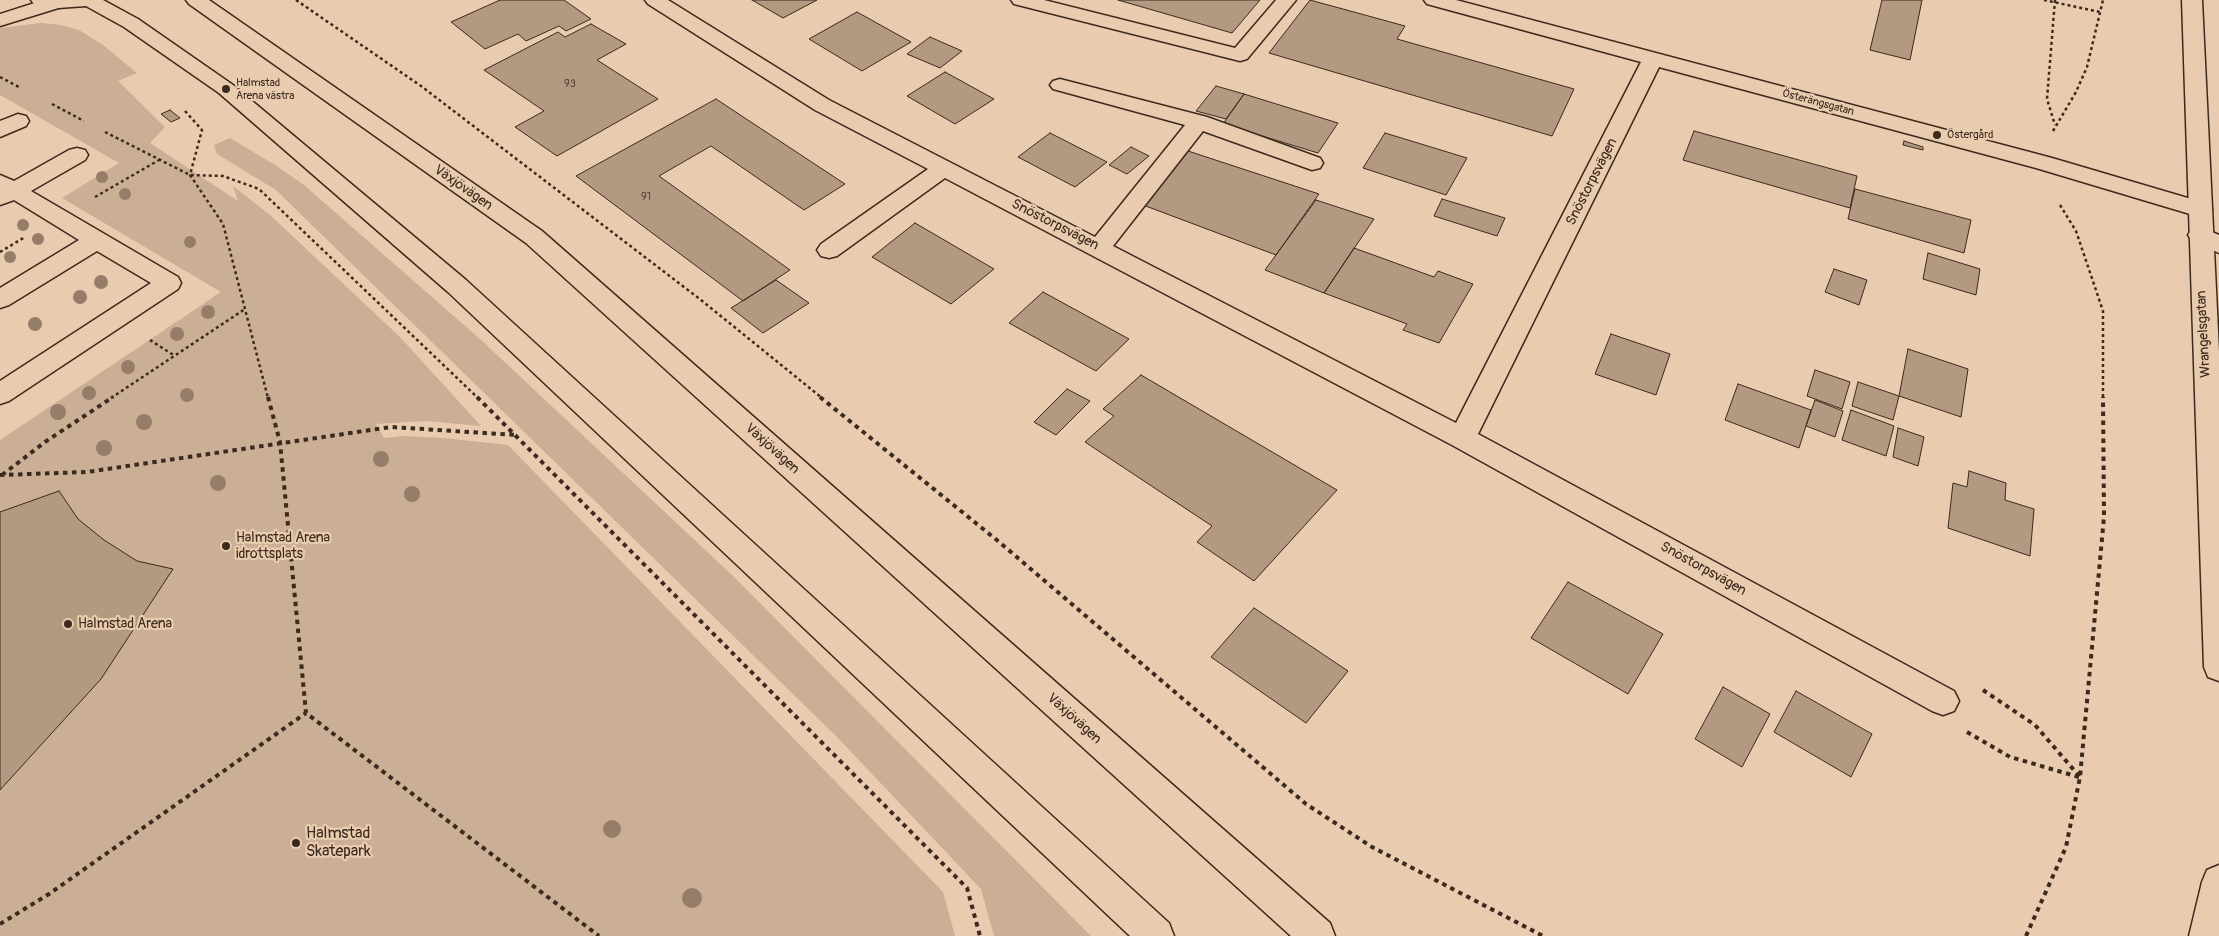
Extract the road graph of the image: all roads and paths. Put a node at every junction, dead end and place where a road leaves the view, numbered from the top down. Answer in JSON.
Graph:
{"nodes":[{"id":1,"x":89,"y":0,"type":"edge"},
{"id":2,"x":196,"y":0,"type":"edge"},
{"id":3,"x":296,"y":0,"type":"edge"},
{"id":4,"x":655,"y":0,"type":"edge"},
{"id":5,"x":1021,"y":0,"type":"edge"},
{"id":6,"x":1286,"y":0,"type":"edge"},
{"id":7,"x":1434,"y":0,"type":"edge"},
{"id":8,"x":2044,"y":0,"type":"edge"},
{"id":9,"x":2103,"y":0,"type":"edge"},
{"id":10,"x":2192,"y":0,"type":"edge"},
{"id":11,"x":49,"y":1,"type":"edge"},
{"id":12,"x":2055,"y":1,"type":"edge"},
{"id":13,"x":2100,"y":12,"type":"junction"},
{"id":14,"x":0,"y":20,"type":"edge"},
{"id":15,"x":1654,"y":59,"type":"junction"},
{"id":16,"x":0,"y":77,"type":"edge"},
{"id":17,"x":1060,"y":85,"type":"dead end"},
{"id":18,"x":27,"y":91,"type":"dead end"},
{"id":19,"x":44,"y":100,"type":"dead end"},
{"id":20,"x":185,"y":112,"type":"dead end"},
{"id":21,"x":1199,"y":122,"type":"junction"},
{"id":22,"x":89,"y":123,"type":"dead end"},
{"id":23,"x":2055,"y":125,"type":"junction"},
{"id":24,"x":98,"y":128,"type":"dead end"},
{"id":25,"x":77,"y":156,"type":"dead end"},
{"id":26,"x":1312,"y":163,"type":"dead end"},
{"id":27,"x":2044,"y":163,"type":"junction"},
{"id":28,"x":945,"y":168,"type":"junction"},
{"id":29,"x":190,"y":175,"type":"junction"},
{"id":30,"x":5,"y":190,"type":"edge"},
{"id":31,"x":2206,"y":230,"type":"edge"},
{"id":32,"x":97,"y":240,"type":"junction"},
{"id":33,"x":1099,"y":248,"type":"junction"},
{"id":34,"x":829,"y":250,"type":"dead end"},
{"id":35,"x":0,"y":299,"type":"edge"},
{"id":36,"x":245,"y":309,"type":"junction"},
{"id":37,"x":150,"y":340,"type":"dead end"},
{"id":38,"x":174,"y":356,"type":"junction"},
{"id":39,"x":0,"y":394,"type":"edge"},
{"id":40,"x":517,"y":435,"type":"junction"},
{"id":41,"x":1462,"y":438,"type":"junction"},
{"id":42,"x":280,"y":442,"type":"junction"},
{"id":43,"x":1,"y":475,"type":"edge"},
{"id":44,"x":2219,"y":667,"type":"edge"},
{"id":45,"x":1943,"y":701,"type":"joint"},
{"id":46,"x":306,"y":713,"type":"junction"},
{"id":47,"x":2080,"y":777,"type":"junction"},
{"id":48,"x":2219,"y":882,"type":"edge"},
{"id":49,"x":0,"y":924,"type":"edge"},
{"id":50,"x":600,"y":936,"type":"edge"},
{"id":51,"x":980,"y":936,"type":"edge"},
{"id":52,"x":1156,"y":936,"type":"edge"},
{"id":53,"x":1317,"y":936,"type":"edge"},
{"id":54,"x":1543,"y":936,"type":"edge"},
{"id":55,"x":2026,"y":936,"type":"edge"},
{"id":56,"x":2207,"y":936,"type":"edge"}],
"edges":[{"from":1,"to":11,"type":"main road"},
{"from":1,"to":52,"type":"main road"},
{"from":2,"to":53,"type":"main road","name":"Växjövägen"},
{"from":3,"to":54,"type":"path"},
{"from":4,"to":28,"type":"main road","name":"Snöstorpsvägen"},
{"from":5,"to":6,"type":"main road"},
{"from":7,"to":15,"type":"main road","name":"Österängsgatan"},
{"from":8,"to":12,"type":"path"},
{"from":9,"to":13,"type":"path"},
{"from":10,"to":31,"type":"main road","name":"Wrangelsgatan"},
{"from":11,"to":14,"type":"main road"},
{"from":12,"to":13,"type":"path"},
{"from":12,"to":23,"type":"path"},
{"from":13,"to":23,"type":"path"},
{"from":15,"to":27,"type":"main road","name":"Österängsgatan"},
{"from":15,"to":41,"type":"main road","name":"Snöstorpsvägen"},
{"from":16,"to":18,"type":"path"},
{"from":17,"to":21,"type":"main road"},
{"from":19,"to":22,"type":"path"},
{"from":20,"to":29,"type":"path"},
{"from":21,"to":26,"type":"main road"},
{"from":21,"to":33,"type":"main road"},
{"from":23,"to":27,"type":"path"},
{"from":24,"to":29,"type":"path"},
{"from":25,"to":30,"type":"main road"},
{"from":27,"to":31,"type":"main road","name":"Österängsgatan"},
{"from":27,"to":47,"type":"path"},
{"from":28,"to":33,"type":"main road","name":"Snöstorpsvägen"},
{"from":28,"to":34,"type":"main road"},
{"from":29,"to":36,"type":"path"},
{"from":29,"to":40,"type":"path"},
{"from":30,"to":32,"type":"main road"},
{"from":31,"to":44,"type":"main road","name":"Wrangelsgatan"},
{"from":32,"to":35,"type":"main road"},
{"from":32,"to":39,"type":"main road"},
{"from":33,"to":41,"type":"main road","name":"Snöstorpsvägen"},
{"from":36,"to":38,"type":"path"},
{"from":36,"to":42,"type":"path"},
{"from":37,"to":38,"type":"path"},
{"from":38,"to":43,"type":"path"},
{"from":40,"to":42,"type":"path"},
{"from":40,"to":51,"type":"path"},
{"from":41,"to":45,"type":"main road","name":"Snöstorpsvägen"},
{"from":42,"to":43,"type":"path"},
{"from":42,"to":46,"type":"path"},
{"from":45,"to":47,"type":"path"},
{"from":46,"to":49,"type":"path"},
{"from":46,"to":50,"type":"path"},
{"from":47,"to":55,"type":"path"},
{"from":48,"to":56,"type":"main road"}]}
